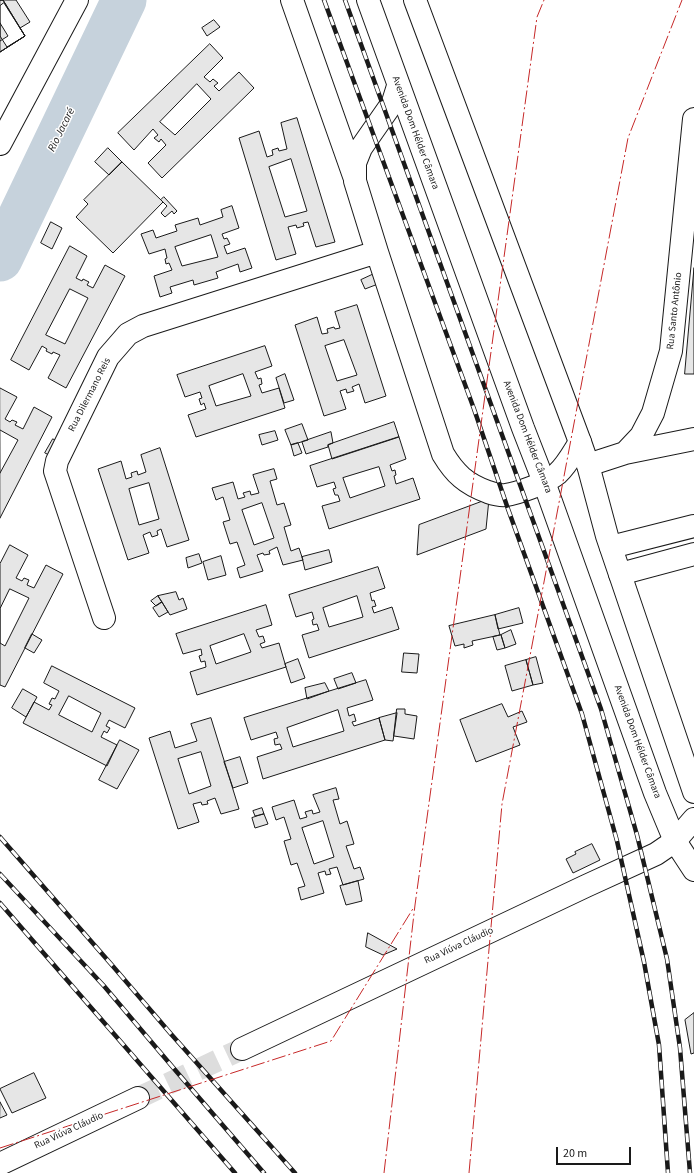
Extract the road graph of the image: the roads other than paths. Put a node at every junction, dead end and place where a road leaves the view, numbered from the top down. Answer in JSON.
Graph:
{"nodes":[{"id":1,"x":76,"y":0,"type":"edge"},
{"id":2,"x":292,"y":0,"type":"edge"},
{"id":3,"x":368,"y":0,"type":"edge"},
{"id":4,"x":415,"y":0,"type":"edge"},
{"id":5,"x":398,"y":86,"type":"junction"},
{"id":6,"x":694,"y":119,"type":"edge"},
{"id":7,"x":0,"y":144,"type":"edge"},
{"id":8,"x":355,"y":181,"type":"junction"},
{"id":9,"x":377,"y":252,"type":"junction"},
{"id":10,"x":694,"y":439,"type":"edge"},
{"id":11,"x":580,"y":442,"type":"junction"},
{"id":12,"x":625,"y":453,"type":"junction"},
{"id":13,"x":588,"y":465,"type":"junction"},
{"id":14,"x":544,"y":482,"type":"junction"},
{"id":15,"x":694,"y":526,"type":"edge"},
{"id":16,"x":611,"y":547,"type":"junction"},
{"id":17,"x":694,"y":554,"type":"edge"},
{"id":18,"x":620,"y":574,"type":"junction"},
{"id":19,"x":104,"y":618,"type":"dead end"},
{"id":20,"x":694,"y":791,"type":"edge"},
{"id":21,"x":694,"y":819,"type":"edge"},
{"id":22,"x":675,"y":841,"type":"junction"},
{"id":23,"x":694,"y":870,"type":"edge"},
{"id":24,"x":242,"y":1049,"type":"tunnel mouth"},
{"id":25,"x":138,"y":1098,"type":"tunnel mouth"},
{"id":26,"x":0,"y":1164,"type":"edge"}],
"edges":[{"from":1,"to":7,"type":"street"},
{"from":2,"to":8,"type":"street"},
{"from":3,"to":5,"type":"street","name":"Avenida Dom Hélder Câmara"},
{"from":4,"to":11,"type":"street"},
{"from":5,"to":8,"type":"street"},
{"from":5,"to":14,"type":"street","name":"Avenida Dom Hélder Câmara"},
{"from":6,"to":12,"type":"street","name":"Rua Santo Antônio"},
{"from":8,"to":9,"type":"street"},
{"from":9,"to":14,"type":"street"},
{"from":9,"to":19,"type":"street","name":"Rua Dilermano Reis"},
{"from":10,"to":12,"type":"street"},
{"from":11,"to":13,"type":"street"},
{"from":11,"to":14,"type":"street"},
{"from":12,"to":13,"type":"street","name":"Rua Santo Antônio"},
{"from":13,"to":16,"type":"street"},
{"from":14,"to":22,"type":"street","name":"Avenida Dom Hélder Câmara"},
{"from":15,"to":16,"type":"street"},
{"from":16,"to":18,"type":"street"},
{"from":17,"to":18,"type":"street"},
{"from":18,"to":20,"type":"street"},
{"from":21,"to":22,"type":"street","name":"Rua Viúva Cláudio"},
{"from":22,"to":23,"type":"street","name":"Avenida Dom Hélder Câmara"},
{"from":22,"to":24,"type":"street","name":"Rua Viúva Cláudio"},
{"from":25,"to":26,"type":"street","name":"Rua Viúva Cláudio"}]}
